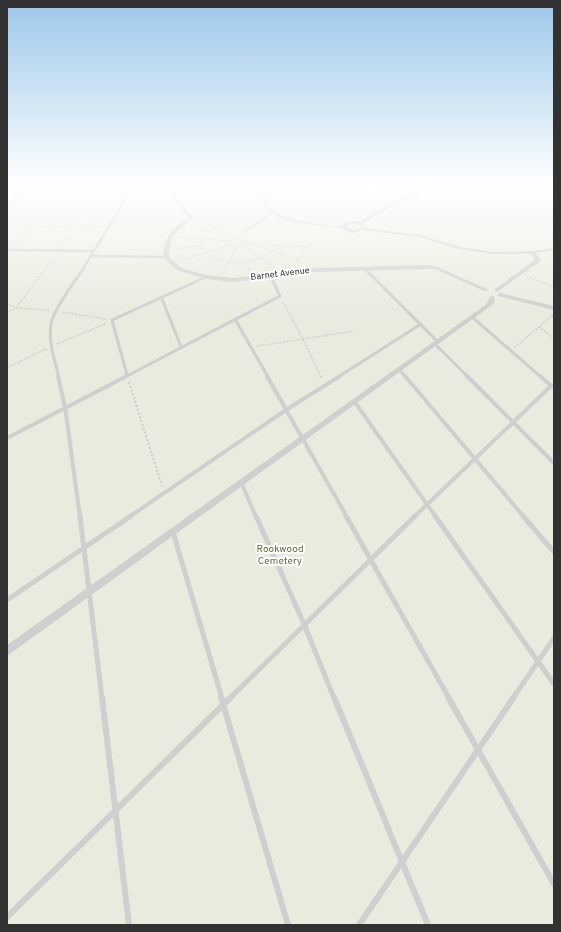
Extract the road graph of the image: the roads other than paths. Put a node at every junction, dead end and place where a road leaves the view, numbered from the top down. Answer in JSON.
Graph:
{"nodes":[{"id":1,"x":107,"y":228,"type":"edge"},
{"id":2,"x":177,"y":228,"type":"edge"},
{"id":3,"x":346,"y":228,"type":"edge"},
{"id":4,"x":364,"y":230,"type":"joint"},
{"id":5,"x":554,"y":249,"type":"edge"},
{"id":6,"x":8,"y":250,"type":"edge"},
{"id":7,"x":93,"y":251,"type":"junction"},
{"id":8,"x":532,"y":252,"type":"junction"},
{"id":9,"x":90,"y":256,"type":"junction"},
{"id":10,"x":166,"y":257,"type":"junction"},
{"id":11,"x":363,"y":268,"type":"junction"},
{"id":12,"x":270,"y":275,"type":"junction"},
{"id":13,"x":206,"y":277,"type":"junction"},
{"id":14,"x":494,"y":293,"type":"junction"},
{"id":15,"x":162,"y":299,"type":"junction"},
{"id":16,"x":554,"y":308,"type":"edge"},
{"id":17,"x":472,"y":317,"type":"junction"},
{"id":18,"x":235,"y":319,"type":"junction"},
{"id":19,"x":421,"y":324,"type":"junction"},
{"id":20,"x":436,"y":342,"type":"junction"},
{"id":21,"x":181,"y":347,"type":"junction"},
{"id":22,"x":399,"y":369,"type":"junction"},
{"id":23,"x":127,"y":375,"type":"junction"},
{"id":24,"x":553,"y":387,"type":"edge"},
{"id":25,"x":354,"y":401,"type":"junction"},
{"id":26,"x":65,"y":407,"type":"junction"},
{"id":27,"x":286,"y":410,"type":"junction"},
{"id":28,"x":513,"y":421,"type":"junction"},
{"id":29,"x":7,"y":438,"type":"edge"},
{"id":30,"x":302,"y":439,"type":"junction"},
{"id":31,"x":474,"y":459,"type":"junction"},
{"id":32,"x":554,"y":463,"type":"edge"},
{"id":33,"x":241,"y":482,"type":"junction"},
{"id":34,"x":426,"y":505,"type":"junction"},
{"id":35,"x":172,"y":532,"type":"junction"},
{"id":36,"x":84,"y":548,"type":"junction"},
{"id":37,"x":554,"y":552,"type":"edge"},
{"id":38,"x":370,"y":560,"type":"junction"},
{"id":39,"x":90,"y":591,"type":"junction"},
{"id":40,"x":7,"y":600,"type":"edge"},
{"id":41,"x":304,"y":624,"type":"junction"},
{"id":42,"x":554,"y":638,"type":"edge"},
{"id":43,"x":7,"y":651,"type":"edge"},
{"id":44,"x":538,"y":662,"type":"junction"},
{"id":45,"x":554,"y":684,"type":"edge"},
{"id":46,"x":222,"y":705,"type":"junction"},
{"id":47,"x":478,"y":750,"type":"junction"},
{"id":48,"x":115,"y":809,"type":"junction"},
{"id":49,"x":402,"y":861,"type":"junction"},
{"id":50,"x":554,"y":884,"type":"edge"},
{"id":51,"x":7,"y":917,"type":"edge"},
{"id":52,"x":129,"y":925,"type":"edge"},
{"id":53,"x":288,"y":925,"type":"edge"},
{"id":54,"x":359,"y":925,"type":"edge"},
{"id":55,"x":428,"y":925,"type":"edge"}],
"edges":[{"from":1,"to":7,"type":"lane"},
{"from":2,"to":10,"type":"street"},
{"from":3,"to":4,"type":"street"},
{"from":4,"to":8,"type":"street"},
{"from":5,"to":8,"type":"street"},
{"from":6,"to":7,"type":"lane"},
{"from":7,"to":9,"type":"lane"},
{"from":8,"to":14,"type":"street"},
{"from":9,"to":10,"type":"lane"},
{"from":9,"to":26,"type":"lane"},
{"from":10,"to":13,"type":"street","name":"Barnet Avenue"},
{"from":11,"to":12,"type":"street","name":"Barnet Avenue"},
{"from":11,"to":14,"type":"street","name":"Barnet Avenue"},
{"from":11,"to":19,"type":"lane"},
{"from":12,"to":13,"type":"street","name":"Barnet Avenue"},
{"from":12,"to":18,"type":"lane"},
{"from":13,"to":15,"type":"lane"},
{"from":14,"to":16,"type":"street","name":"Barnet Avenue"},
{"from":14,"to":17,"type":"street"},
{"from":15,"to":21,"type":"lane"},
{"from":15,"to":23,"type":"lane"},
{"from":17,"to":20,"type":"street"},
{"from":17,"to":24,"type":"lane"},
{"from":18,"to":21,"type":"lane"},
{"from":18,"to":27,"type":"lane"},
{"from":19,"to":20,"type":"lane"},
{"from":19,"to":27,"type":"lane"},
{"from":20,"to":22,"type":"street"},
{"from":20,"to":28,"type":"lane"},
{"from":21,"to":23,"type":"lane"},
{"from":22,"to":25,"type":"street"},
{"from":22,"to":31,"type":"lane"},
{"from":23,"to":26,"type":"lane"},
{"from":24,"to":28,"type":"lane"},
{"from":25,"to":30,"type":"street"},
{"from":25,"to":34,"type":"lane"},
{"from":26,"to":29,"type":"lane"},
{"from":26,"to":36,"type":"lane"},
{"from":27,"to":30,"type":"lane"},
{"from":27,"to":36,"type":"lane"},
{"from":28,"to":31,"type":"lane"},
{"from":28,"to":32,"type":"lane"},
{"from":30,"to":33,"type":"street"},
{"from":30,"to":38,"type":"lane"},
{"from":31,"to":34,"type":"lane"},
{"from":31,"to":37,"type":"lane"},
{"from":33,"to":35,"type":"street"},
{"from":33,"to":41,"type":"lane"},
{"from":34,"to":38,"type":"lane"},
{"from":34,"to":44,"type":"lane"},
{"from":35,"to":39,"type":"street"},
{"from":35,"to":46,"type":"lane"},
{"from":36,"to":39,"type":"lane"},
{"from":36,"to":40,"type":"lane"},
{"from":38,"to":41,"type":"lane"},
{"from":38,"to":47,"type":"lane"},
{"from":39,"to":43,"type":"street"},
{"from":39,"to":48,"type":"lane"},
{"from":41,"to":46,"type":"lane"},
{"from":41,"to":49,"type":"lane"},
{"from":42,"to":44,"type":"lane"},
{"from":44,"to":45,"type":"lane"},
{"from":44,"to":47,"type":"lane"},
{"from":46,"to":48,"type":"lane"},
{"from":46,"to":53,"type":"lane"},
{"from":47,"to":49,"type":"lane"},
{"from":47,"to":50,"type":"lane"},
{"from":48,"to":51,"type":"lane"},
{"from":48,"to":52,"type":"lane"},
{"from":49,"to":54,"type":"lane"},
{"from":49,"to":55,"type":"lane"}]}
